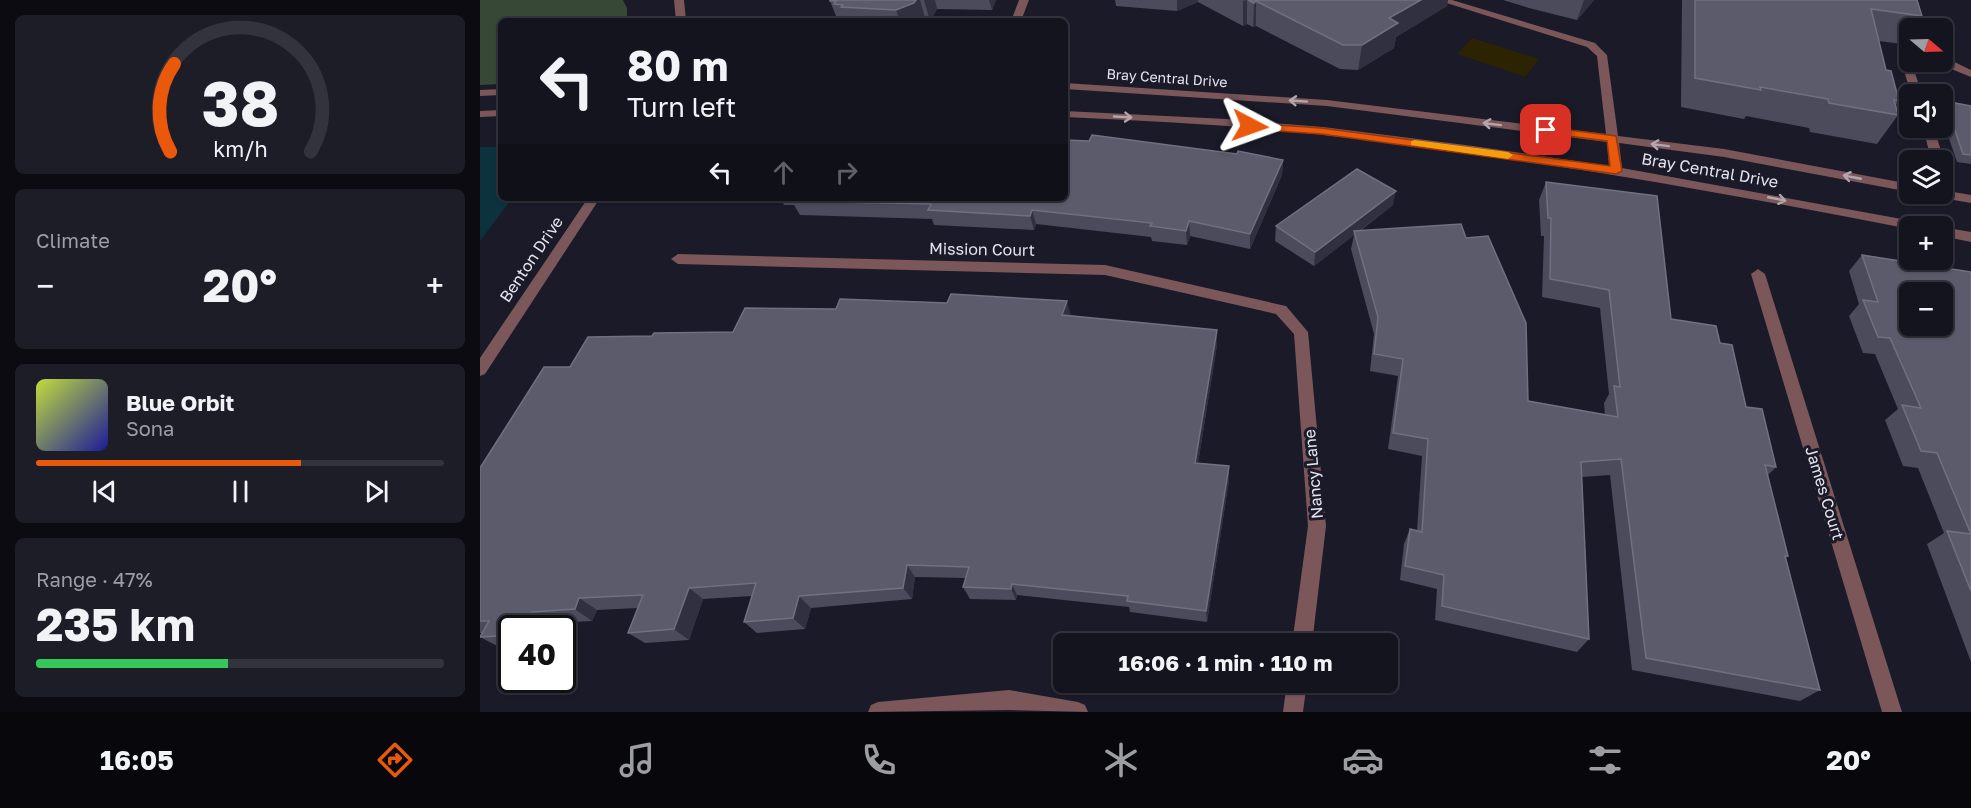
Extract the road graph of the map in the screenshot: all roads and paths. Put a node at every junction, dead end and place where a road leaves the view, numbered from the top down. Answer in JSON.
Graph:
{"nodes":[{"id":1,"x":679,"y":0,"type":"edge"},
{"id":2,"x":1024,"y":0,"type":"edge"},
{"id":3,"x":1442,"y":0,"type":"edge"},
{"id":4,"x":681,"y":18,"type":"edge"},
{"id":5,"x":1017,"y":18,"type":"edge"},
{"id":6,"x":1953,"y":65,"type":"edge"},
{"id":7,"x":1971,"y":74,"type":"edge"},
{"id":8,"x":1068,"y":86,"type":"edge"},
{"id":9,"x":498,"y":92,"type":"edge"},
{"id":10,"x":480,"y":93,"type":"edge"},
{"id":11,"x":498,"y":113,"type":"edge"},
{"id":12,"x":480,"y":114,"type":"edge"},
{"id":13,"x":1068,"y":114,"type":"edge"},
{"id":14,"x":1612,"y":139,"type":"junction"},
{"id":15,"x":1616,"y":171,"type":"junction"},
{"id":16,"x":1899,"y":186,"type":"edge"},
{"id":17,"x":1953,"y":196,"type":"edge"},
{"id":18,"x":1971,"y":199,"type":"edge"},
{"id":19,"x":592,"y":201,"type":"edge"},
{"id":20,"x":1899,"y":222,"type":"edge"},
{"id":21,"x":1953,"y":233,"type":"edge"},
{"id":22,"x":1971,"y":237,"type":"edge"},
{"id":23,"x":678,"y":259,"type":"dead end"},
{"id":24,"x":1758,"y":274,"type":"dead end"},
{"id":25,"x":1281,"y":310,"type":"joint"},
{"id":26,"x":480,"y":370,"type":"edge"},
{"id":27,"x":1303,"y":633,"type":"edge"},
{"id":28,"x":1296,"y":693,"type":"edge"},
{"id":29,"x":878,"y":712,"type":"edge"},
{"id":30,"x":1078,"y":712,"type":"edge"},
{"id":31,"x":1293,"y":712,"type":"edge"},
{"id":32,"x":1892,"y":712,"type":"edge"}],
"edges":[{"from":1,"to":4,"type":"street"},
{"from":2,"to":5,"type":"street"},
{"from":3,"to":14,"type":"street"},
{"from":6,"to":7,"type":"street"},
{"from":14,"to":8,"type":"street","name":"Bray Central Drive","one_way":true},
{"from":9,"to":10,"type":"street"},
{"from":11,"to":12,"type":"street"},
{"from":13,"to":15,"type":"street","name":"Bray Central Drive","one_way":true},
{"from":14,"to":15,"type":"street"},
{"from":16,"to":14,"type":"street","name":"Bray Central Drive","one_way":true},
{"from":15,"to":20,"type":"street","name":"Bray Central Drive","one_way":true},
{"from":17,"to":18,"type":"street"},
{"from":19,"to":26,"type":"street","name":"Benton Drive"},
{"from":21,"to":22,"type":"street"},
{"from":23,"to":25,"type":"street","name":"Mission Court"},
{"from":24,"to":32,"type":"street","name":"James Court"},
{"from":25,"to":27,"type":"street","name":"Nancy Lane"},
{"from":28,"to":31,"type":"street"},
{"from":29,"to":30,"type":"street"}]}
